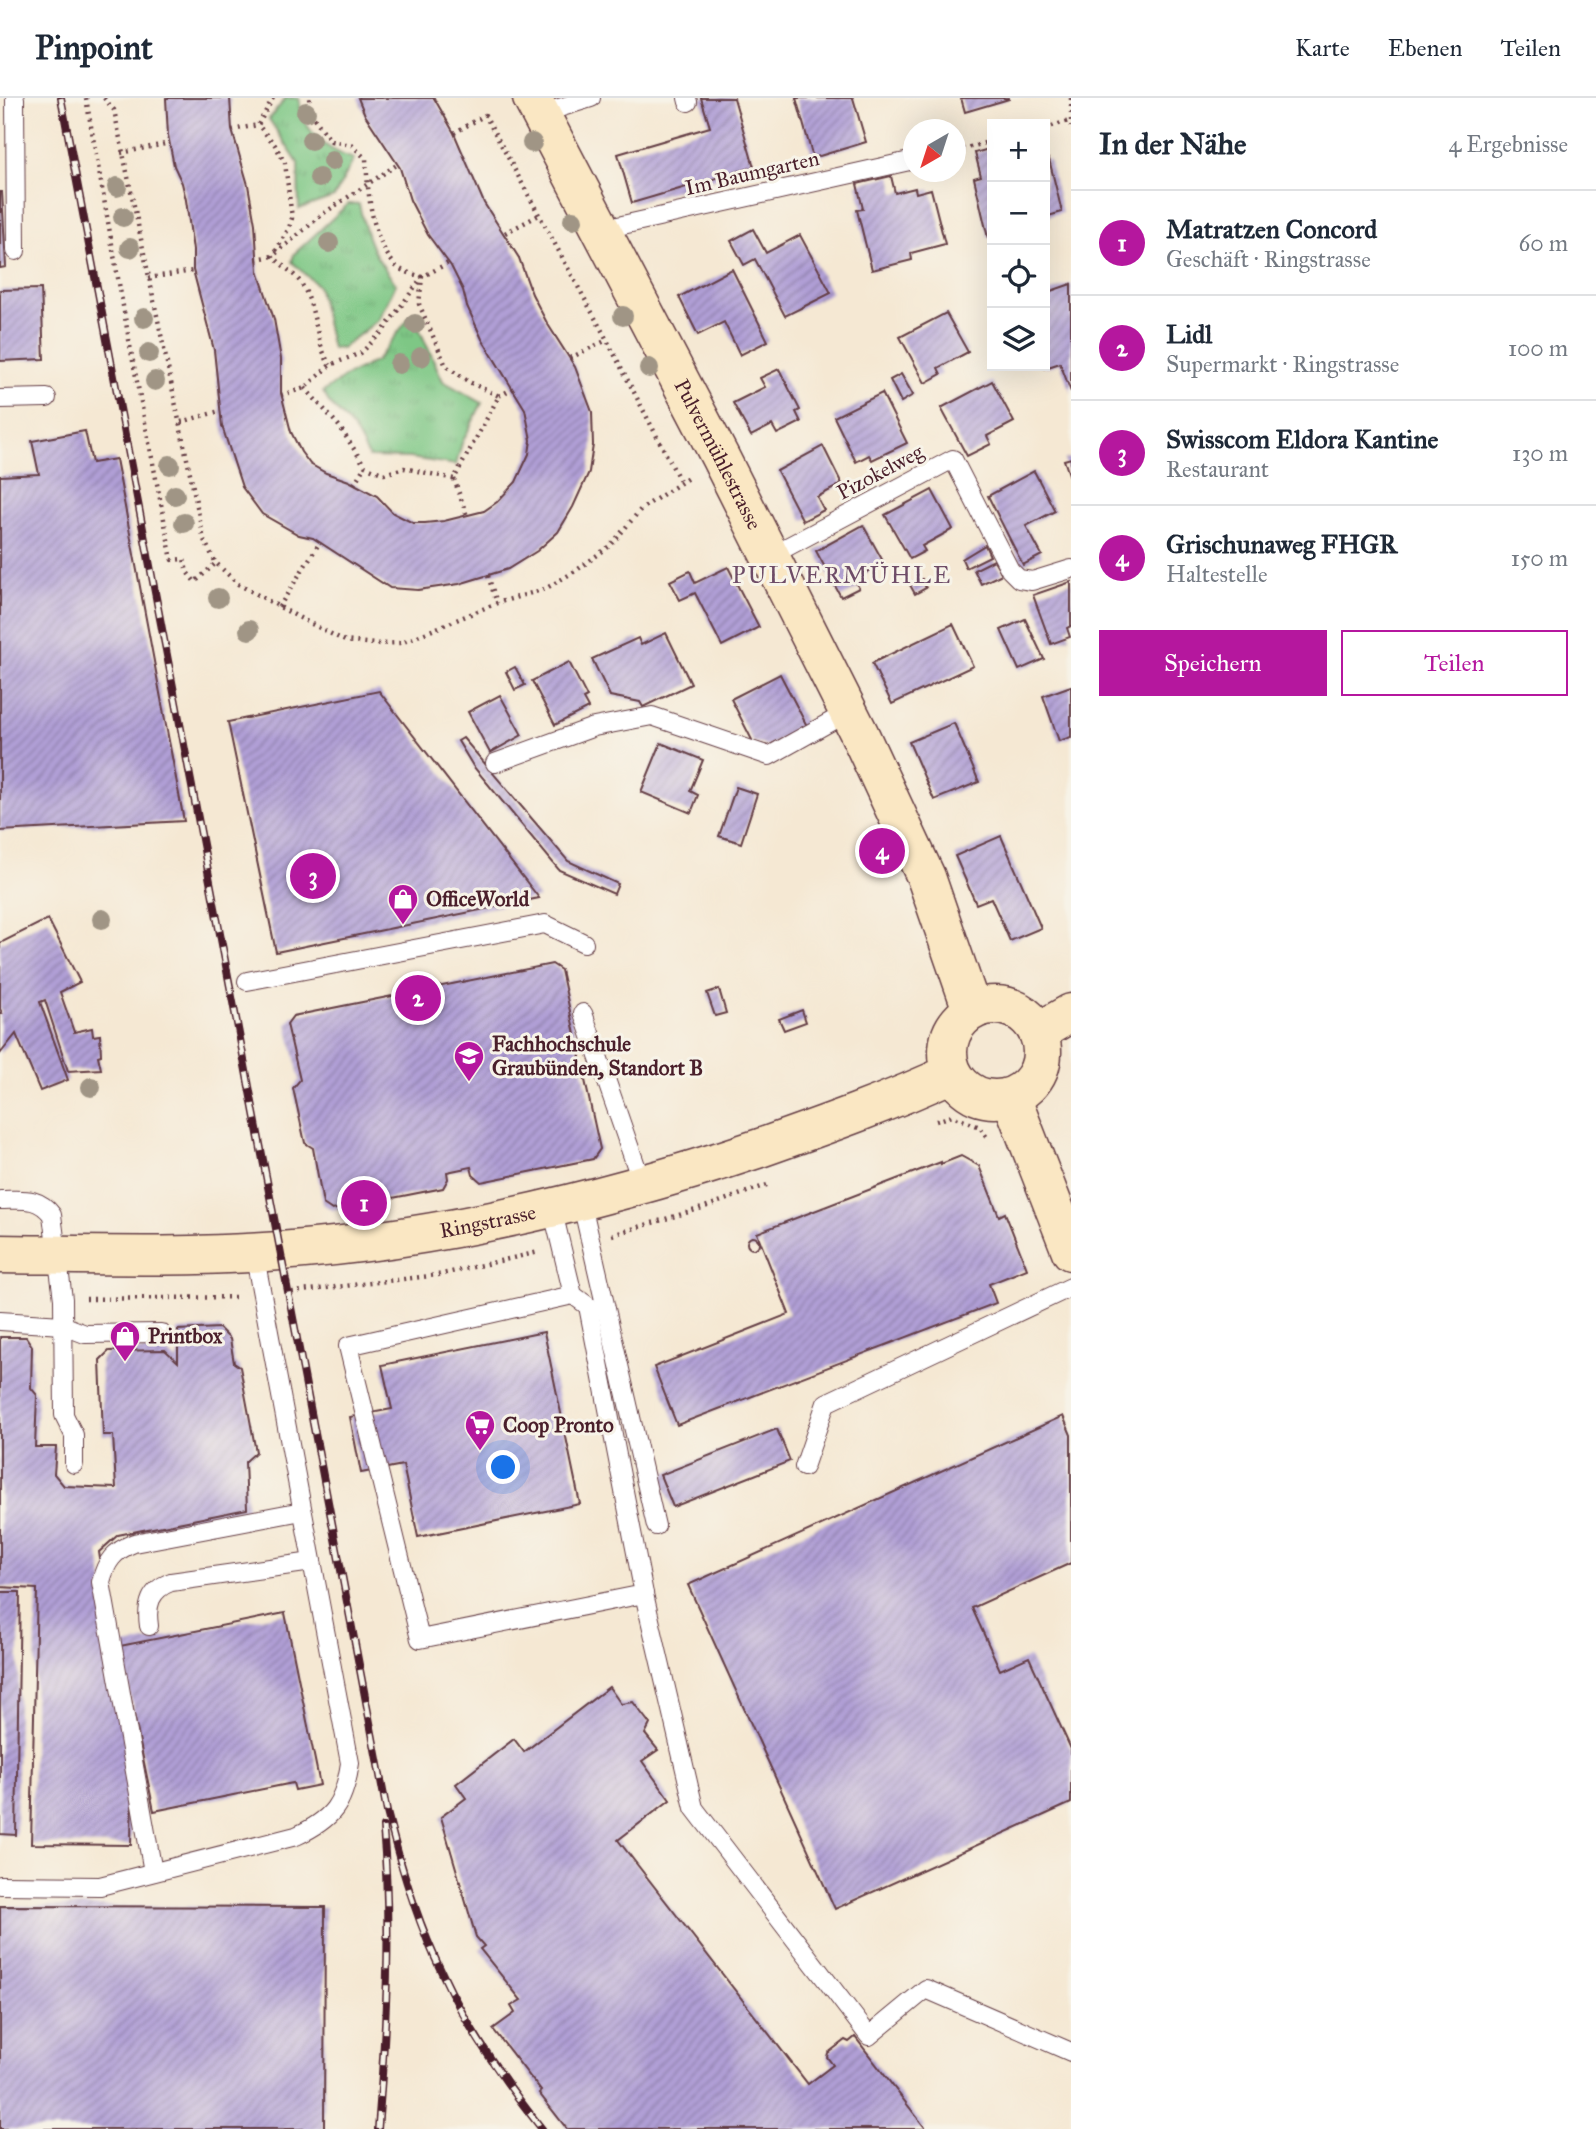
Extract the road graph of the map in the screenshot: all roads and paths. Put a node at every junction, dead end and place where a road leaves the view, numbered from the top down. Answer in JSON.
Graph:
{"nodes":[{"id":1,"x":15,"y":98,"type":"edge"},
{"id":2,"x":86,"y":98,"type":"edge"},
{"id":3,"x":104,"y":98,"type":"edge"},
{"id":4,"x":273,"y":98,"type":"edge"},
{"id":5,"x":309,"y":98,"type":"edge"},
{"id":6,"x":592,"y":98,"type":"edge"},
{"id":7,"x":1071,"y":98,"type":"edge"},
{"id":8,"x":536,"y":106,"type":"edge"},
{"id":9,"x":1070,"y":124,"type":"edge"},
{"id":10,"x":258,"y":125,"type":"junction"},
{"id":11,"x":1050,"y":127,"type":"edge"},
{"id":12,"x":232,"y":130,"type":"dead end"},
{"id":13,"x":454,"y":133,"type":"dead end"},
{"id":14,"x":987,"y":142,"type":"edge"},
{"id":15,"x":170,"y":143,"type":"dead end"},
{"id":16,"x":966,"y":148,"type":"edge"},
{"id":17,"x":121,"y":153,"type":"junction"},
{"id":18,"x":903,"y":162,"type":"edge"},
{"id":19,"x":398,"y":164,"type":"dead end"},
{"id":20,"x":368,"y":183,"type":"junction"},
{"id":21,"x":539,"y":215,"type":"junction"},
{"id":22,"x":600,"y":230,"type":"junction"},
{"id":23,"x":505,"y":233,"type":"dead end"},
{"id":24,"x":16,"y":251,"type":"dead end"},
{"id":25,"x":273,"y":256,"type":"junction"},
{"id":26,"x":257,"y":259,"type":"dead end"},
{"id":27,"x":448,"y":263,"type":"dead end"},
{"id":28,"x":193,"y":271,"type":"dead end"},
{"id":29,"x":422,"y":277,"type":"junction"},
{"id":30,"x":148,"y":278,"type":"junction"},
{"id":31,"x":607,"y":340,"type":"junction"},
{"id":32,"x":570,"y":358,"type":"dead end"},
{"id":33,"x":330,"y":365,"type":"junction"},
{"id":34,"x":305,"y":388,"type":"junction"},
{"id":35,"x":514,"y":388,"type":"dead end"},
{"id":36,"x":281,"y":395,"type":"dead end"},
{"id":37,"x":499,"y":396,"type":"junction"},
{"id":38,"x":47,"y":398,"type":"dead end"},
{"id":39,"x":0,"y":399,"type":"edge"},
{"id":40,"x":220,"y":411,"type":"dead end"},
{"id":41,"x":181,"y":422,"type":"junction"},
{"id":42,"x":720,"y":457,"type":"junction"},
{"id":43,"x":365,"y":466,"type":"junction"},
{"id":44,"x":454,"y":479,"type":"junction"},
{"id":45,"x":681,"y":483,"type":"junction"},
{"id":46,"x":354,"y":484,"type":"dead end"},
{"id":47,"x":467,"y":516,"type":"dead end"},
{"id":48,"x":320,"y":542,"type":"dead end"},
{"id":49,"x":770,"y":556,"type":"junction"},
{"id":50,"x":216,"y":563,"type":"junction"},
{"id":51,"x":1071,"y":569,"type":"edge"},
{"id":52,"x":488,"y":576,"type":"dead end"},
{"id":53,"x":497,"y":603,"type":"junction"},
{"id":54,"x":279,"y":607,"type":"junction"},
{"id":55,"x":848,"y":712,"type":"junction"},
{"id":56,"x":495,"y":763,"type":"dead end"},
{"id":57,"x":584,"y":943,"type":"dead end"},
{"id":58,"x":247,"y":981,"type":"dead end"},
{"id":59,"x":972,"y":1010,"type":"junction"},
{"id":60,"x":583,"y":1013,"type":"dead end"},
{"id":61,"x":1071,"y":1013,"type":"edge"},
{"id":62,"x":1038,"y":1031,"type":"junction"},
{"id":63,"x":952,"y":1073,"type":"junction"},
{"id":64,"x":1011,"y":1097,"type":"junction"},
{"id":65,"x":643,"y":1185,"type":"junction"},
{"id":66,"x":0,"y":1200,"type":"edge"},
{"id":67,"x":566,"y":1204,"type":"junction"},
{"id":68,"x":1071,"y":1251,"type":"edge"},
{"id":69,"x":254,"y":1252,"type":"junction"},
{"id":70,"x":0,"y":1254,"type":"edge"},
{"id":71,"x":59,"y":1254,"type":"junction"},
{"id":72,"x":1071,"y":1287,"type":"edge"},
{"id":73,"x":573,"y":1295,"type":"junction"},
{"id":74,"x":0,"y":1321,"type":"edge"},
{"id":75,"x":62,"y":1325,"type":"junction"},
{"id":76,"x":161,"y":1333,"type":"dead end"},
{"id":77,"x":74,"y":1464,"type":"dead end"},
{"id":78,"x":804,"y":1467,"type":"dead end"},
{"id":79,"x":302,"y":1511,"type":"junction"},
{"id":80,"x":656,"y":1526,"type":"dead end"},
{"id":81,"x":312,"y":1562,"type":"junction"},
{"id":82,"x":644,"y":1594,"type":"junction"},
{"id":83,"x":149,"y":1626,"type":"dead end"},
{"id":84,"x":153,"y":1872,"type":"junction"},
{"id":85,"x":0,"y":1885,"type":"edge"},
{"id":86,"x":1071,"y":2052,"type":"edge"}],
"edges":[{"from":1,"to":24,"type":"lane"},
{"from":2,"to":50,"type":"path"},
{"from":3,"to":17,"type":"path"},
{"from":4,"to":10,"type":"path"},
{"from":5,"to":20,"type":"path"},
{"from":6,"to":8,"type":"lane"},
{"from":7,"to":9,"type":"path"},
{"from":8,"to":22,"type":"main road","name":"Pulvermühlestrasse"},
{"from":9,"to":11,"type":"path"},
{"from":10,"to":12,"type":"path"},
{"from":10,"to":25,"type":"path"},
{"from":13,"to":21,"type":"path"},
{"from":14,"to":16,"type":"path"},
{"from":15,"to":17,"type":"path"},
{"from":17,"to":30,"type":"path"},
{"from":18,"to":22,"type":"lane","name":"Im Baumgarten"},
{"from":19,"to":20,"type":"path"},
{"from":20,"to":25,"type":"path"},
{"from":20,"to":29,"type":"path"},
{"from":21,"to":23,"type":"path"},
{"from":21,"to":31,"type":"path"},
{"from":22,"to":42,"type":"main road","name":"Pulvermühlestrasse"},
{"from":25,"to":26,"type":"path"},
{"from":25,"to":33,"type":"path"},
{"from":27,"to":29,"type":"path"},
{"from":28,"to":30,"type":"path"},
{"from":29,"to":33,"type":"path"},
{"from":29,"to":37,"type":"path"},
{"from":30,"to":41,"type":"path"},
{"from":31,"to":32,"type":"path"},
{"from":31,"to":45,"type":"path"},
{"from":33,"to":34,"type":"path"},
{"from":34,"to":36,"type":"path"},
{"from":34,"to":43,"type":"path"},
{"from":35,"to":37,"type":"path"},
{"from":37,"to":44,"type":"path"},
{"from":38,"to":39,"type":"lane"},
{"from":40,"to":41,"type":"path"},
{"from":41,"to":50,"type":"path"},
{"from":42,"to":45,"type":"path"},
{"from":42,"to":49,"type":"main road","name":"Pulvermühlestrasse"},
{"from":43,"to":44,"type":"path"},
{"from":43,"to":46,"type":"path"},
{"from":44,"to":47,"type":"path"},
{"from":45,"to":53,"type":"path"},
{"from":48,"to":54,"type":"path"},
{"from":49,"to":51,"type":"lane","name":"Pizokelweg"},
{"from":49,"to":55,"type":"main road","name":"Pulvermühlestrasse"},
{"from":50,"to":54,"type":"path"},
{"from":52,"to":53,"type":"path"},
{"from":53,"to":54,"type":"path"},
{"from":55,"to":56,"type":"lane"},
{"from":55,"to":59,"type":"main road","name":"Pulvermühlestrasse"},
{"from":57,"to":58,"type":"lane"},
{"from":59,"to":62,"type":"main road"},
{"from":59,"to":63,"type":"main road"},
{"from":60,"to":65,"type":"lane"},
{"from":61,"to":62,"type":"main road"},
{"from":62,"to":64,"type":"main road"},
{"from":63,"to":64,"type":"main road"},
{"from":63,"to":65,"type":"main road","name":"Ringstrasse"},
{"from":64,"to":68,"type":"main road"},
{"from":65,"to":67,"type":"main road","name":"Ringstrasse"},
{"from":66,"to":71,"type":"lane"},
{"from":67,"to":69,"type":"main road","name":"Ringstrasse"},
{"from":67,"to":73,"type":"lane"},
{"from":67,"to":80,"type":"lane"},
{"from":69,"to":71,"type":"main road","name":"Ringstrasse"},
{"from":69,"to":79,"type":"lane"},
{"from":70,"to":71,"type":"main road","name":"Ringstrasse"},
{"from":71,"to":75,"type":"lane"},
{"from":72,"to":78,"type":"lane"},
{"from":73,"to":82,"type":"lane"},
{"from":73,"to":82,"type":"lane"},
{"from":74,"to":75,"type":"lane"},
{"from":75,"to":76,"type":"lane"},
{"from":75,"to":77,"type":"lane"},
{"from":79,"to":81,"type":"lane"},
{"from":79,"to":84,"type":"lane"},
{"from":81,"to":83,"type":"lane"},
{"from":81,"to":84,"type":"lane"},
{"from":82,"to":86,"type":"lane"},
{"from":84,"to":85,"type":"lane"}]}
